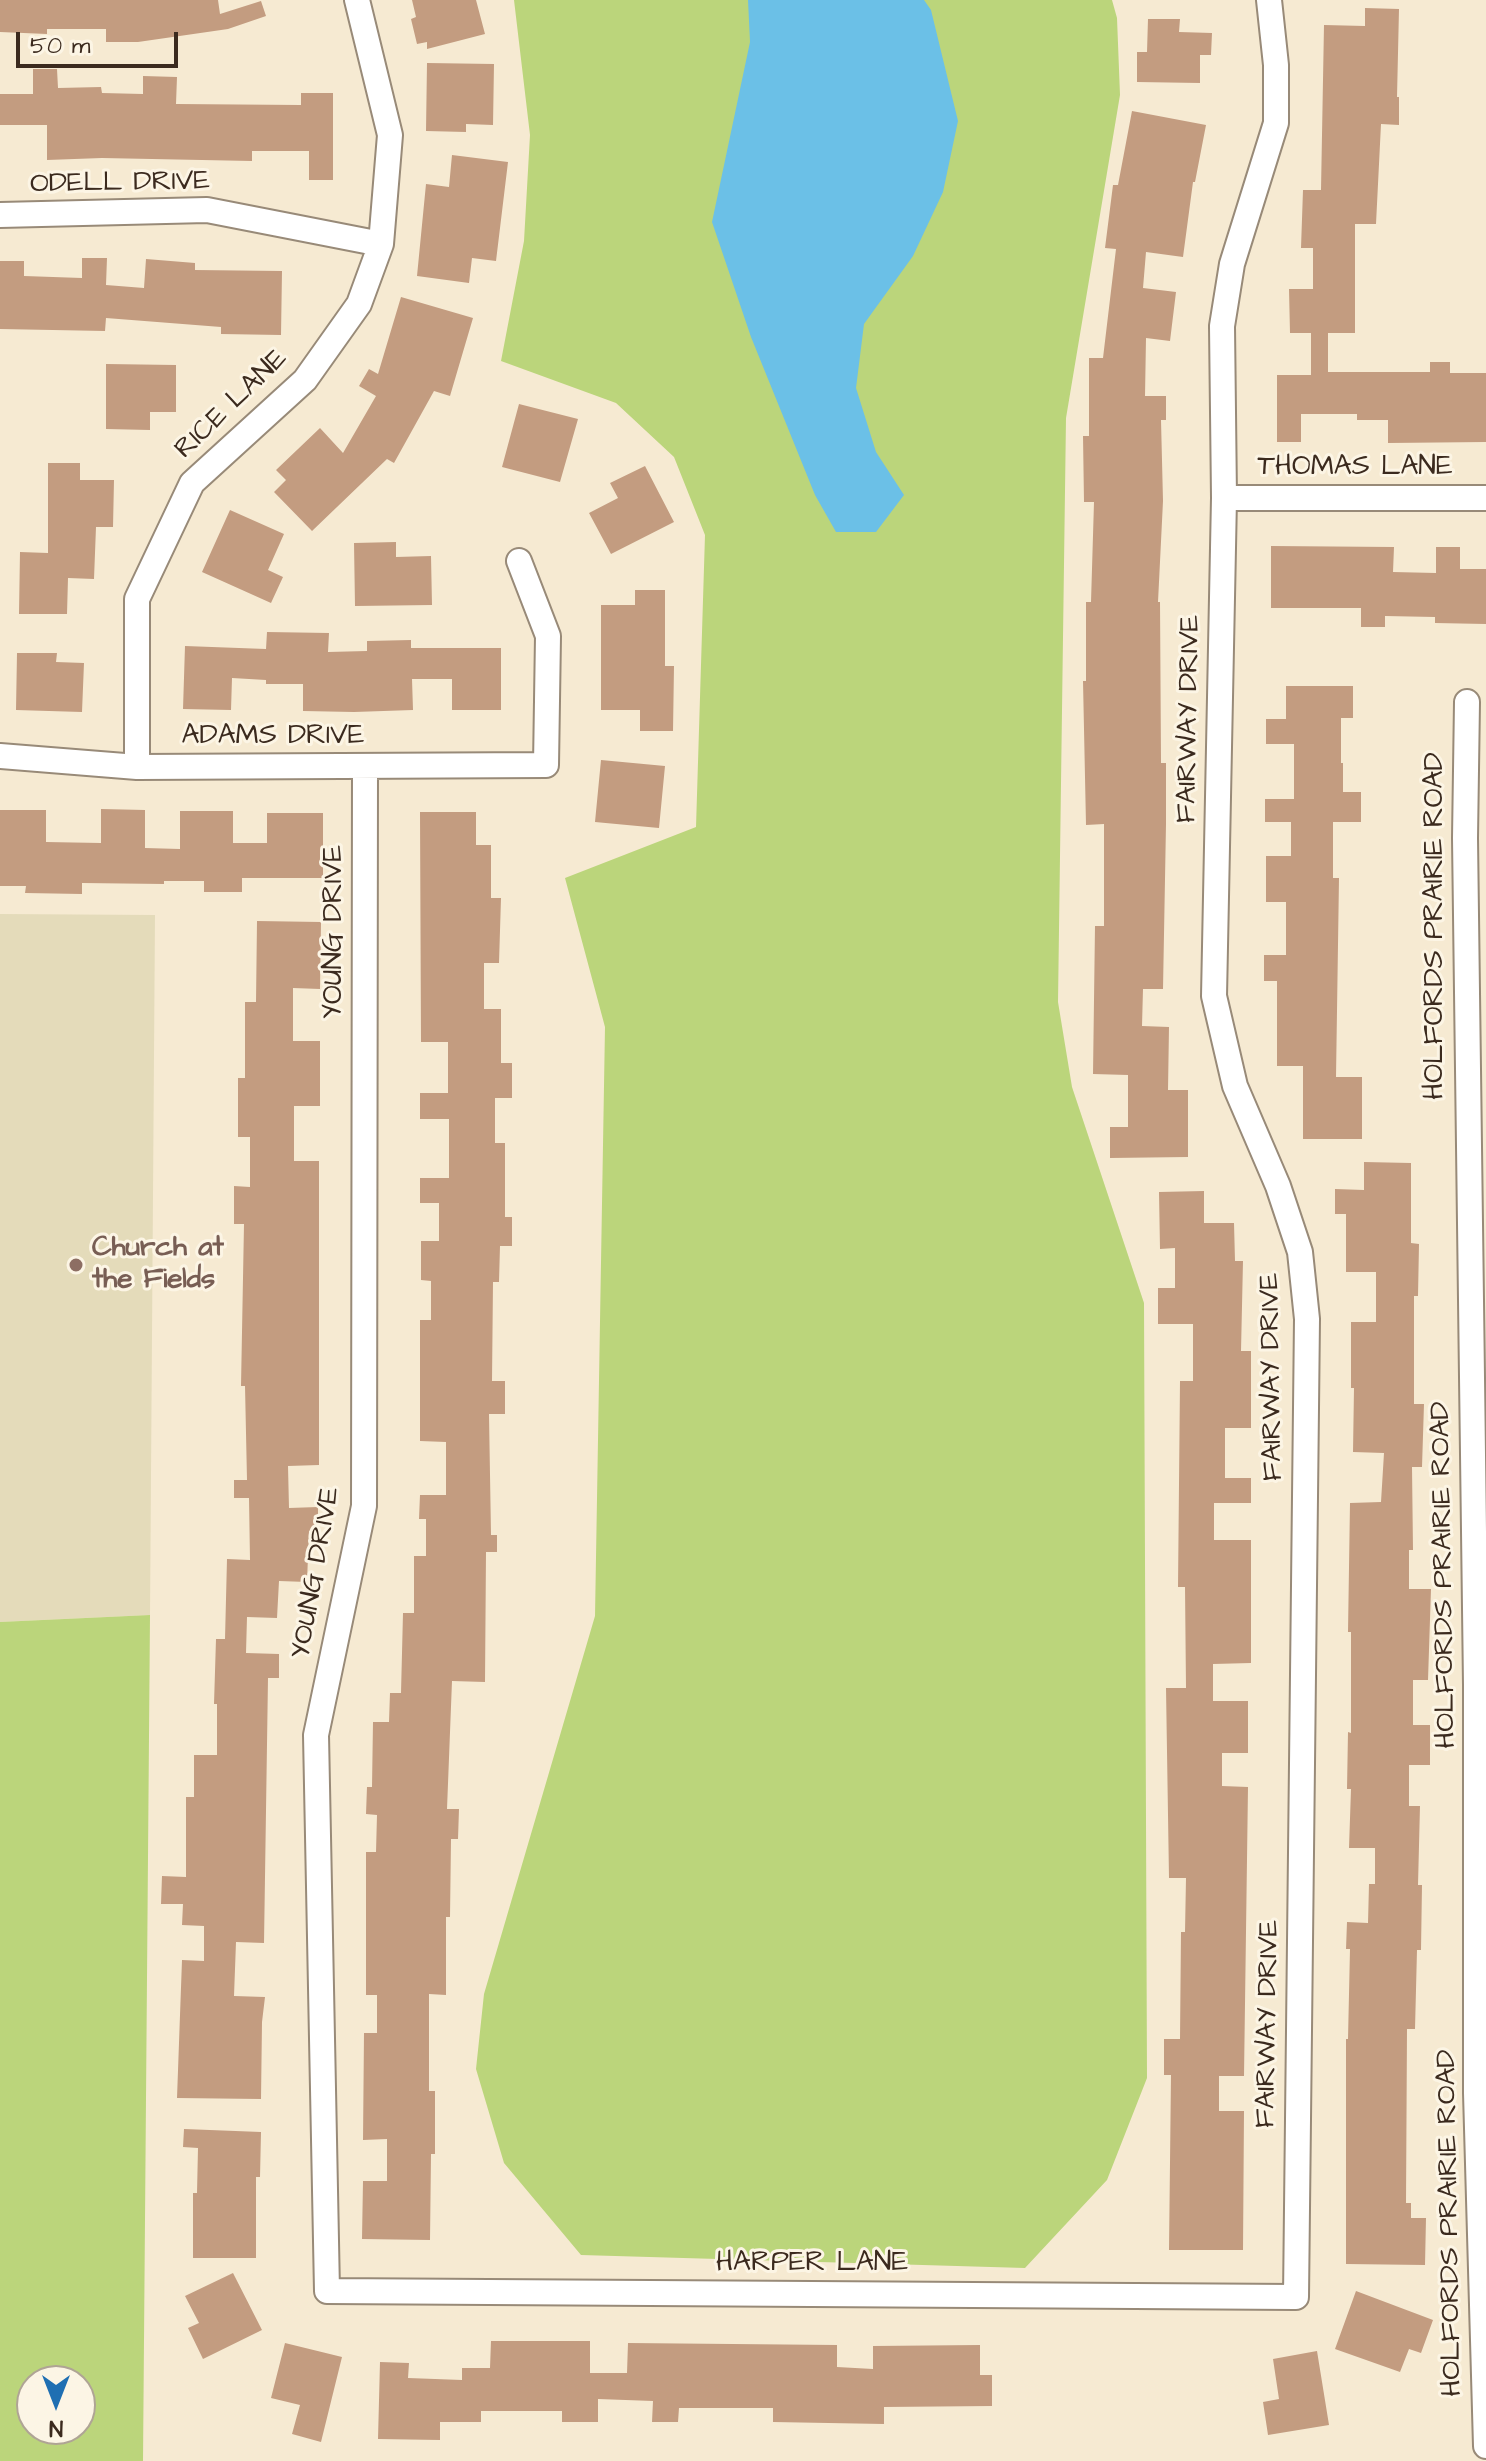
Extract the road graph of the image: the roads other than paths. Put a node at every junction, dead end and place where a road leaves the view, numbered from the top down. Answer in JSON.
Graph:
{"nodes":[{"id":1,"x":357,"y":0,"type":"edge"},
{"id":2,"x":1269,"y":0,"type":"edge"},
{"id":3,"x":0,"y":215,"type":"edge"},
{"id":4,"x":381,"y":244,"type":"junction"},
{"id":5,"x":1224,"y":498,"type":"junction"},
{"id":6,"x":1486,"y":498,"type":"edge"},
{"id":7,"x":519,"y":561,"type":"dead end"},
{"id":8,"x":1467,"y":702,"type":"dead end"},
{"id":9,"x":0,"y":756,"type":"edge"},
{"id":10,"x":137,"y":767,"type":"junction"},
{"id":11,"x":365,"y":768,"type":"junction"},
{"id":12,"x":1475,"y":838,"type":"edge"},
{"id":13,"x":1481,"y":1685,"type":"edge"},
{"id":14,"x":327,"y":2291,"type":"joint"},
{"id":15,"x":1296,"y":2297,"type":"joint"},
{"id":16,"x":1484,"y":2338,"type":"edge"},
{"id":17,"x":1486,"y":2446,"type":"edge"}],
"edges":[{"from":1,"to":4,"type":"street","name":"RICE LANE"},
{"from":2,"to":5,"type":"street","name":"FAIRWAY DRIVE"},
{"from":3,"to":4,"type":"street","name":"ODELL DRIVE"},
{"from":4,"to":10,"type":"street","name":"RICE LANE"},
{"from":5,"to":6,"type":"street","name":"THOMAS LANE"},
{"from":5,"to":15,"type":"street","name":"FAIRWAY DRIVE"},
{"from":7,"to":11,"type":"street","name":"ADAMS DRIVE"},
{"from":8,"to":12,"type":"street","name":"HOLFORDS PRAIRIE ROAD"},
{"from":9,"to":10,"type":"street","name":"ADAMS DRIVE"},
{"from":10,"to":11,"type":"street","name":"ADAMS DRIVE"},
{"from":11,"to":14,"type":"street","name":"YOUNG DRIVE"},
{"from":12,"to":13,"type":"street","name":"HOLFORDS PRAIRIE ROAD"},
{"from":13,"to":16,"type":"street","name":"HOLFORDS PRAIRIE ROAD"},
{"from":14,"to":15,"type":"street","name":"HARPER LANE"},
{"from":16,"to":17,"type":"street","name":"HOLFORDS PRAIRIE ROAD"}]}
